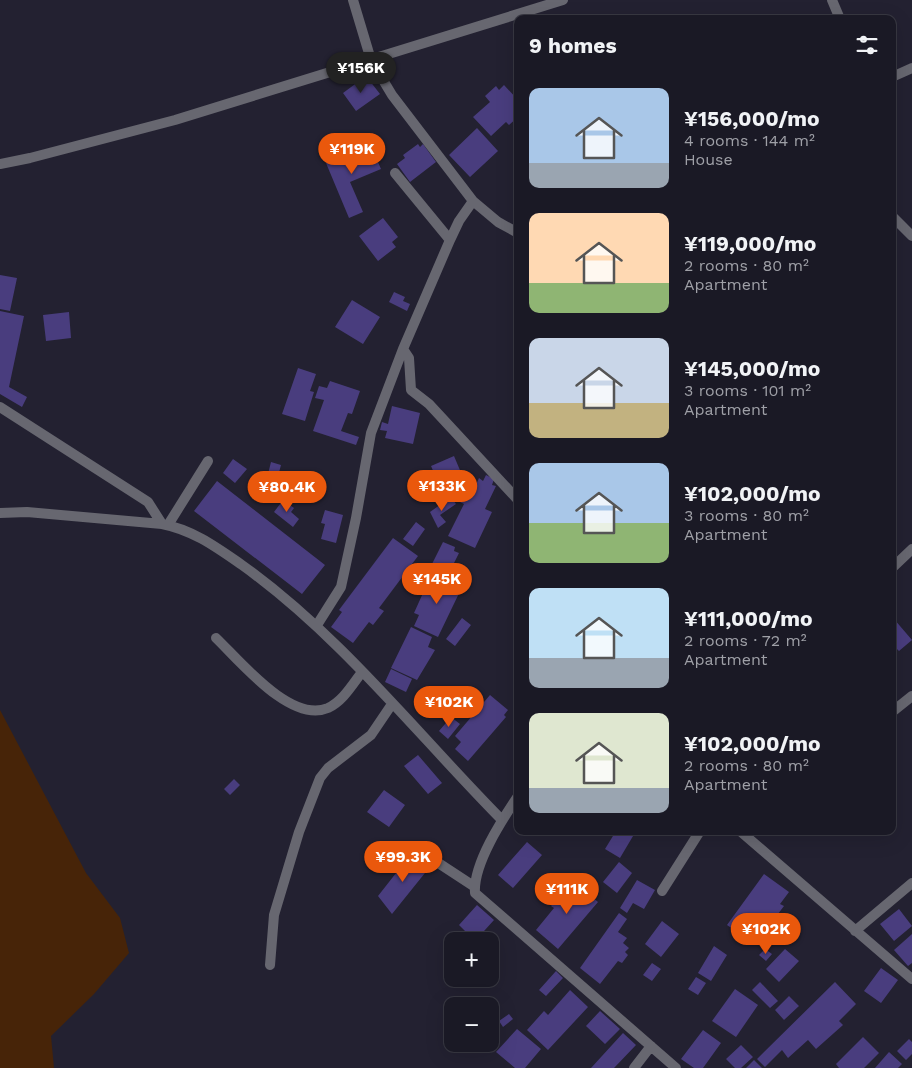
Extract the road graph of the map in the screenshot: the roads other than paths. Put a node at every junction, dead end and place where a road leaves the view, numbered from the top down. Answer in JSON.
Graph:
{"nodes":[{"id":1,"x":353,"y":0,"type":"edge"},
{"id":2,"x":563,"y":0,"type":"edge"},
{"id":3,"x":832,"y":0,"type":"edge"},
{"id":4,"x":514,"y":15,"type":"edge"},
{"id":5,"x":515,"y":15,"type":"edge"},
{"id":6,"x":838,"y":15,"type":"edge"},
{"id":7,"x":371,"y":60,"type":"junction"},
{"id":8,"x":912,"y":68,"type":"edge"},
{"id":9,"x":896,"y":75,"type":"edge"},
{"id":10,"x":0,"y":164,"type":"edge"},
{"id":11,"x":395,"y":173,"type":"dead end"},
{"id":12,"x":473,"y":201,"type":"junction"},
{"id":13,"x":896,"y":220,"type":"edge"},
{"id":14,"x":514,"y":231,"type":"edge"},
{"id":15,"x":912,"y":236,"type":"edge"},
{"id":16,"x":450,"y":240,"type":"junction"},
{"id":17,"x":403,"y":349,"type":"junction"},
{"id":18,"x":0,"y":407,"type":"edge"},
{"id":19,"x":208,"y":461,"type":"dead end"},
{"id":20,"x":514,"y":496,"type":"edge"},
{"id":21,"x":0,"y":512,"type":"edge"},
{"id":22,"x":165,"y":524,"type":"junction"},
{"id":23,"x":912,"y":549,"type":"edge"},
{"id":24,"x":896,"y":564,"type":"edge"},
{"id":25,"x":317,"y":625,"type":"junction"},
{"id":26,"x":216,"y":638,"type":"dead end"},
{"id":27,"x":362,"y":672,"type":"junction"},
{"id":28,"x":912,"y":696,"type":"edge"},
{"id":29,"x":392,"y":704,"type":"junction"},
{"id":30,"x":896,"y":709,"type":"edge"},
{"id":31,"x":514,"y":802,"type":"edge"},
{"id":32,"x":502,"y":820,"type":"junction"},
{"id":33,"x":697,"y":835,"type":"edge"},
{"id":34,"x":745,"y":835,"type":"edge"},
{"id":35,"x":417,"y":848,"type":"dead end"},
{"id":36,"x":912,"y":884,"type":"edge"},
{"id":37,"x":475,"y":887,"type":"junction"},
{"id":38,"x":662,"y":891,"type":"dead end"},
{"id":39,"x":856,"y":930,"type":"junction"},
{"id":40,"x":270,"y":965,"type":"dead end"},
{"id":41,"x":912,"y":980,"type":"edge"},
{"id":42,"x":651,"y":1046,"type":"junction"},
{"id":43,"x":634,"y":1068,"type":"edge"},
{"id":44,"x":676,"y":1068,"type":"edge"}],
"edges":[{"from":1,"to":7,"type":"street"},
{"from":2,"to":5,"type":"street"},
{"from":3,"to":6,"type":"street"},
{"from":4,"to":7,"type":"street"},
{"from":7,"to":10,"type":"street"},
{"from":7,"to":12,"type":"street"},
{"from":8,"to":9,"type":"street"},
{"from":11,"to":16,"type":"street"},
{"from":12,"to":14,"type":"street"},
{"from":12,"to":16,"type":"street"},
{"from":13,"to":15,"type":"street"},
{"from":16,"to":17,"type":"street"},
{"from":17,"to":20,"type":"street"},
{"from":17,"to":25,"type":"street"},
{"from":18,"to":22,"type":"street"},
{"from":19,"to":22,"type":"street"},
{"from":21,"to":22,"type":"street"},
{"from":22,"to":25,"type":"street"},
{"from":23,"to":24,"type":"street"},
{"from":25,"to":27,"type":"street"},
{"from":26,"to":27,"type":"street"},
{"from":27,"to":29,"type":"street"},
{"from":28,"to":30,"type":"street"},
{"from":29,"to":32,"type":"street"},
{"from":29,"to":40,"type":"street"},
{"from":31,"to":32,"type":"street"},
{"from":32,"to":37,"type":"street"},
{"from":33,"to":38,"type":"street"},
{"from":34,"to":39,"type":"street"},
{"from":35,"to":37,"type":"street"},
{"from":36,"to":39,"type":"street"},
{"from":37,"to":42,"type":"street"},
{"from":39,"to":41,"type":"street"},
{"from":42,"to":43,"type":"street"},
{"from":42,"to":44,"type":"street"}]}
